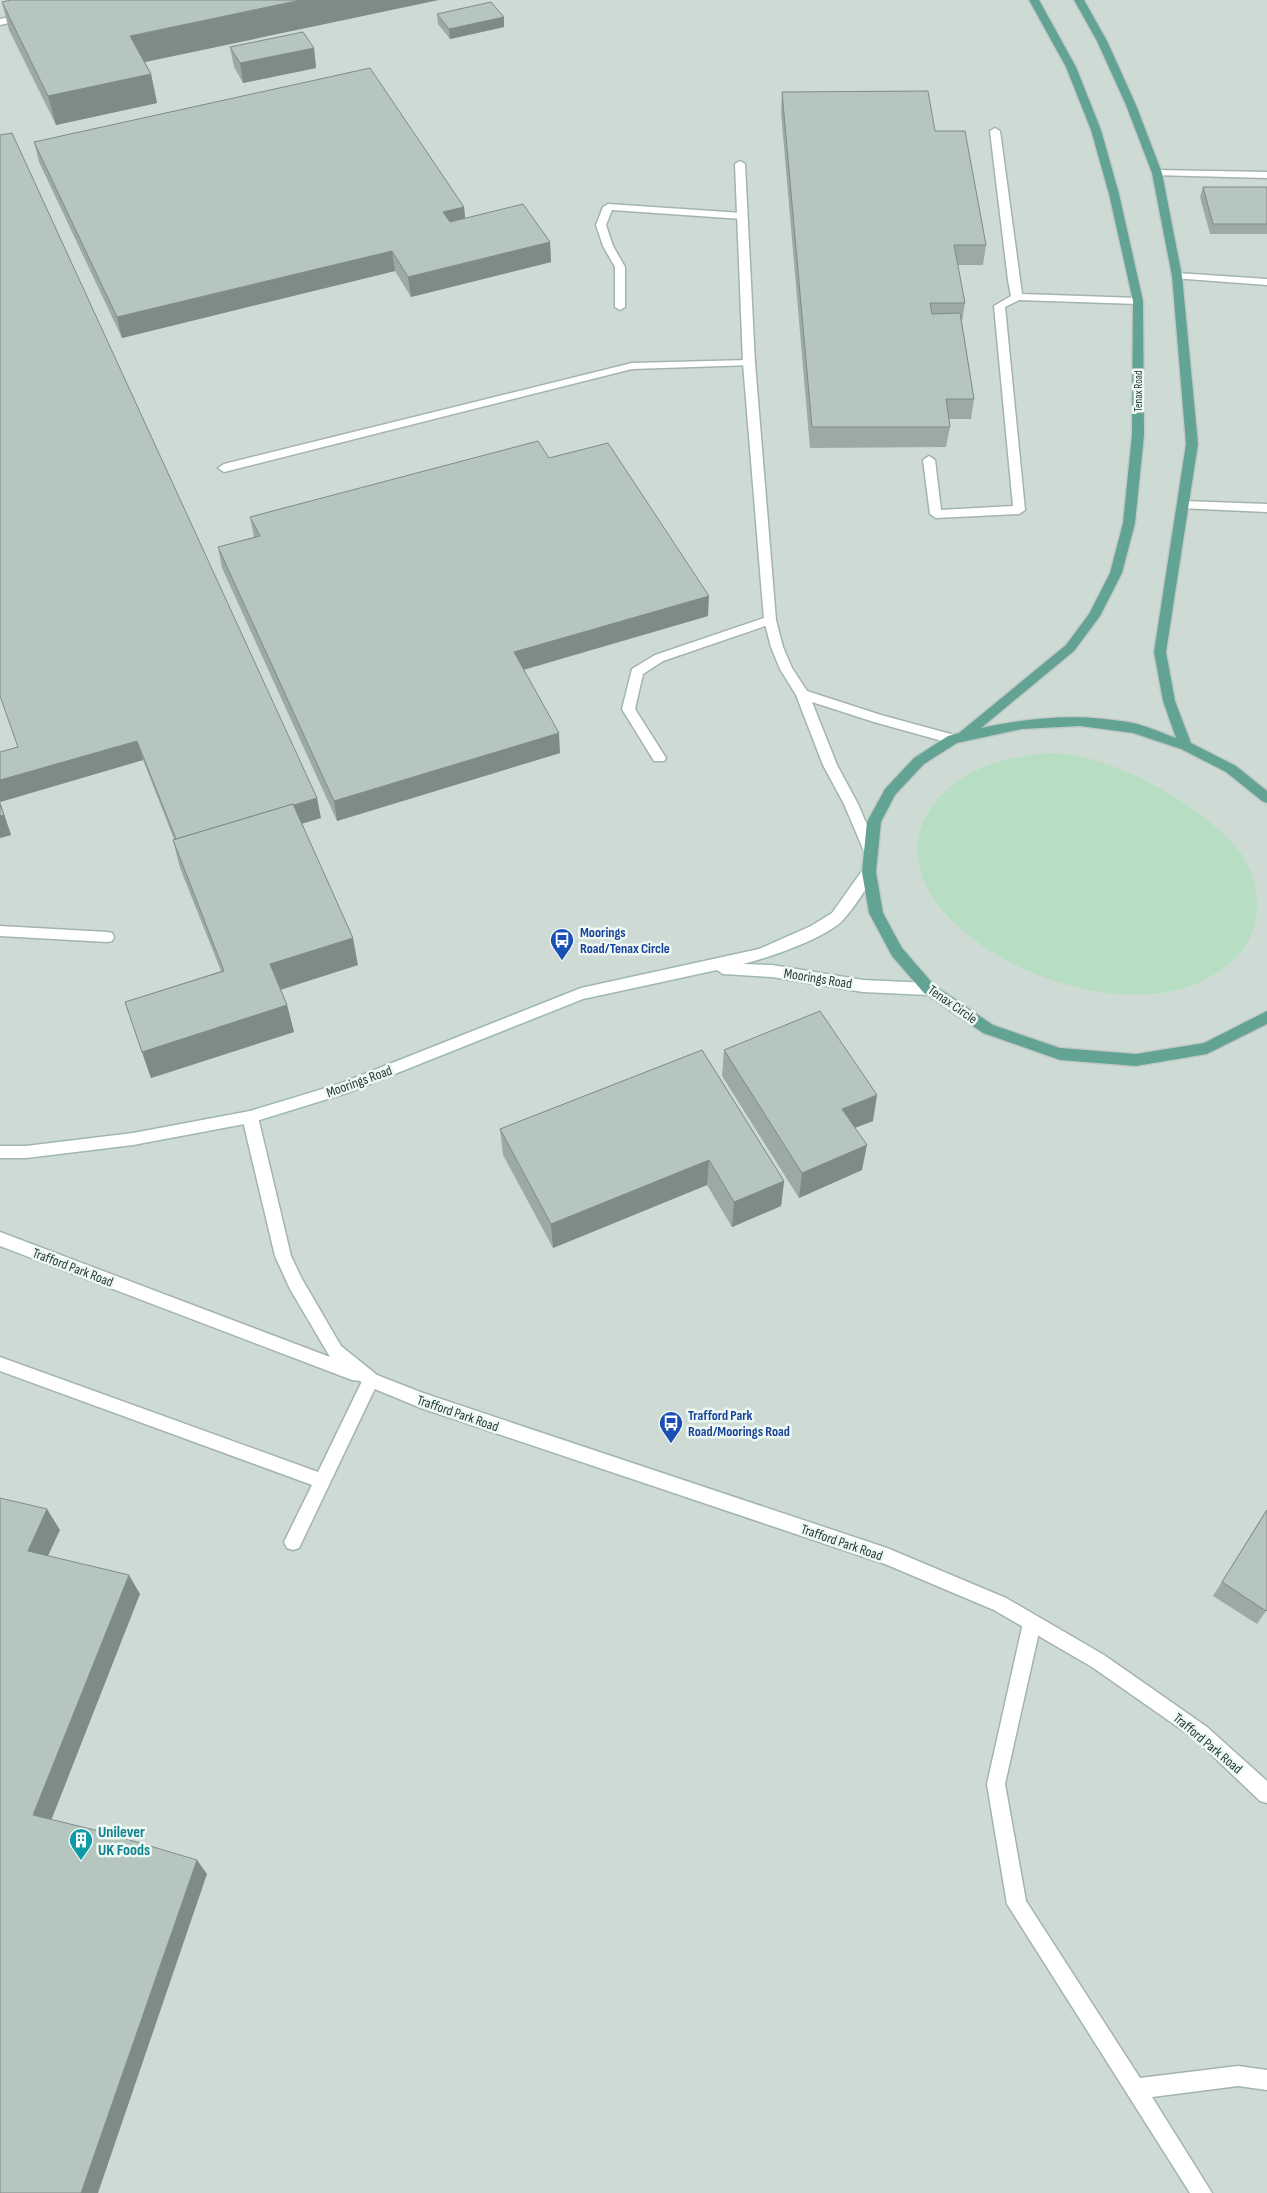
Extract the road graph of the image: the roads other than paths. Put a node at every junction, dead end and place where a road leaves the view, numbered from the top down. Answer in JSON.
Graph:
{"nodes":[{"id":1,"x":1034,"y":0,"type":"edge"},
{"id":2,"x":1079,"y":0,"type":"edge"},
{"id":3,"x":0,"y":11,"type":"edge"},
{"id":4,"x":32,"y":15,"type":"edge"},
{"id":5,"x":2,"y":21,"type":"edge"},
{"id":6,"x":995,"y":131,"type":"dead end"},
{"id":7,"x":740,"y":164,"type":"dead end"},
{"id":8,"x":1157,"y":173,"type":"junction"},
{"id":9,"x":1267,"y":175,"type":"edge"},
{"id":10,"x":742,"y":216,"type":"junction"},
{"id":11,"x":1177,"y":276,"type":"junction"},
{"id":12,"x":1267,"y":282,"type":"edge"},
{"id":13,"x":1017,"y":297,"type":"junction"},
{"id":14,"x":1138,"y":301,"type":"junction"},
{"id":15,"x":620,"y":307,"type":"dead end"},
{"id":16,"x":749,"y":363,"type":"junction"},
{"id":17,"x":929,"y":460,"type":"dead end"},
{"id":18,"x":224,"y":468,"type":"dead end"},
{"id":19,"x":1183,"y":505,"type":"junction"},
{"id":20,"x":1267,"y":508,"type":"edge"},
{"id":21,"x":770,"y":620,"type":"junction"},
{"id":22,"x":802,"y":694,"type":"junction"},
{"id":23,"x":958,"y":737,"type":"junction"},
{"id":24,"x":1186,"y":746,"type":"junction"},
{"id":25,"x":659,"y":758,"type":"dead end"},
{"id":26,"x":1267,"y":798,"type":"edge"},
{"id":27,"x":870,"y":849,"type":"junction"},
{"id":28,"x":869,"y":872,"type":"junction"},
{"id":29,"x":0,"y":931,"type":"edge"},
{"id":30,"x":107,"y":937,"type":"dead end"},
{"id":31,"x":707,"y":967,"type":"junction"},
{"id":32,"x":929,"y":989,"type":"junction"},
{"id":33,"x":1267,"y":1018,"type":"edge"},
{"id":34,"x":250,"y":1117,"type":"junction"},
{"id":35,"x":0,"y":1152,"type":"edge"},
{"id":36,"x":0,"y":1239,"type":"edge"},
{"id":37,"x":0,"y":1364,"type":"edge"},
{"id":38,"x":371,"y":1380,"type":"junction"},
{"id":39,"x":322,"y":1481,"type":"junction"},
{"id":40,"x":293,"y":1542,"type":"dead end"},
{"id":41,"x":1032,"y":1623,"type":"junction"},
{"id":42,"x":1267,"y":1794,"type":"edge"},
{"id":43,"x":1267,"y":2080,"type":"edge"},
{"id":44,"x":1135,"y":2088,"type":"junction"},
{"id":45,"x":1202,"y":2193,"type":"edge"}],
"edges":[{"from":1,"to":14,"type":"main road","name":"Tenax Road"},
{"from":2,"to":8,"type":"main road"},
{"from":3,"to":5,"type":"street"},
{"from":4,"to":5,"type":"street"},
{"from":6,"to":13,"type":"street"},
{"from":7,"to":10,"type":"street"},
{"from":8,"to":9,"type":"street"},
{"from":8,"to":11,"type":"main road"},
{"from":10,"to":15,"type":"street"},
{"from":10,"to":16,"type":"street"},
{"from":11,"to":12,"type":"street"},
{"from":11,"to":19,"type":"main road"},
{"from":13,"to":14,"type":"street"},
{"from":13,"to":17,"type":"street"},
{"from":14,"to":23,"type":"main road","name":"Tenax Road"},
{"from":16,"to":18,"type":"street"},
{"from":16,"to":21,"type":"street"},
{"from":19,"to":20,"type":"street"},
{"from":19,"to":24,"type":"main road"},
{"from":21,"to":22,"type":"street"},
{"from":21,"to":25,"type":"street"},
{"from":22,"to":23,"type":"street"},
{"from":22,"to":27,"type":"street"},
{"from":23,"to":24,"type":"main road","name":"Tenax Circle"},
{"from":23,"to":27,"type":"main road","name":"Tenax Circle"},
{"from":24,"to":26,"type":"main road","name":"Tenax Circle"},
{"from":27,"to":28,"type":"main road","name":"Tenax Circle"},
{"from":28,"to":31,"type":"street","name":"Moorings Road"},
{"from":28,"to":32,"type":"main road","name":"Tenax Circle"},
{"from":29,"to":30,"type":"street"},
{"from":31,"to":32,"type":"street","name":"Moorings Road"},
{"from":31,"to":34,"type":"street","name":"Moorings Road"},
{"from":32,"to":33,"type":"main road","name":"Tenax Circle"},
{"from":34,"to":35,"type":"street","name":"Moorings Road"},
{"from":34,"to":38,"type":"street","name":"Trafford Park Road"},
{"from":36,"to":38,"type":"street","name":"Trafford Park Road"},
{"from":37,"to":39,"type":"street"},
{"from":38,"to":39,"type":"street"},
{"from":38,"to":41,"type":"street","name":"Trafford Park Road"},
{"from":39,"to":40,"type":"street"},
{"from":41,"to":42,"type":"street","name":"Trafford Park Road"},
{"from":41,"to":44,"type":"street"},
{"from":43,"to":44,"type":"street"},
{"from":44,"to":45,"type":"street"}]}
